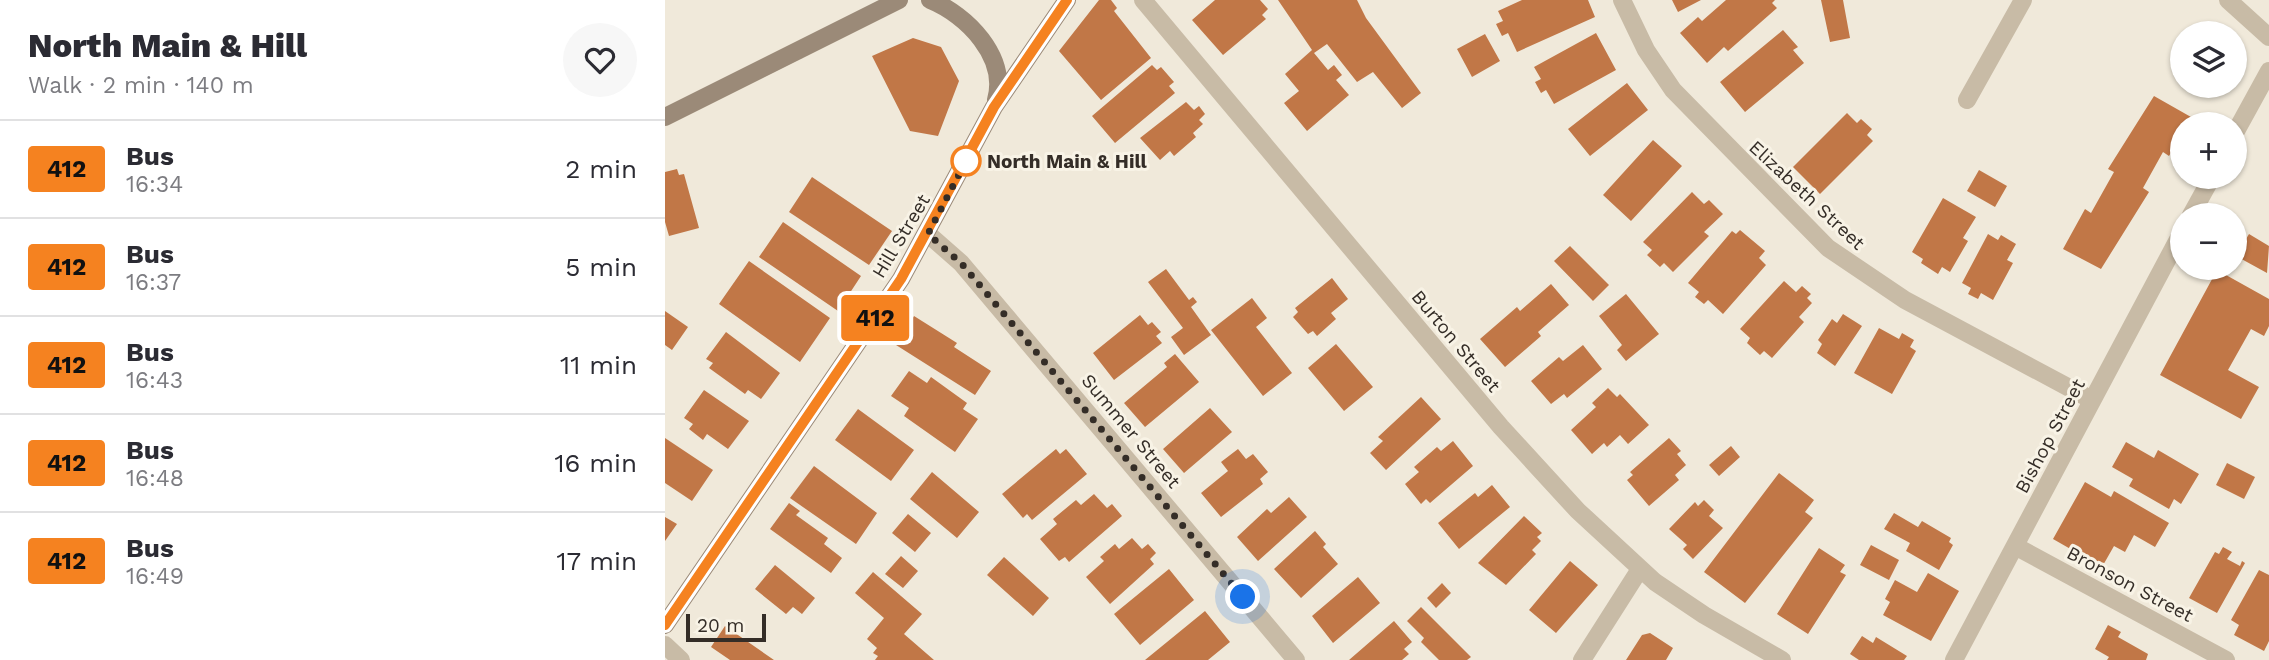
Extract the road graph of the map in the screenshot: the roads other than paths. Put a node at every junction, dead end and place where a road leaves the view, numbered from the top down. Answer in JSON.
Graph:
{"nodes":[{"id":1,"x":899,"y":0,"type":"edge"},
{"id":2,"x":930,"y":0,"type":"edge"},
{"id":3,"x":1067,"y":0,"type":"edge"},
{"id":4,"x":1143,"y":0,"type":"edge"},
{"id":5,"x":1622,"y":0,"type":"edge"},
{"id":6,"x":2023,"y":0,"type":"edge"},
{"id":7,"x":2228,"y":0,"type":"edge"},
{"id":8,"x":2269,"y":37,"type":"edge"},
{"id":9,"x":2269,"y":71,"type":"edge"},
{"id":10,"x":1967,"y":100,"type":"dead end"},
{"id":11,"x":994,"y":107,"type":"junction"},
{"id":12,"x":2247,"y":112,"type":"edge"},
{"id":13,"x":665,"y":117,"type":"edge"},
{"id":14,"x":928,"y":234,"type":"junction"},
{"id":15,"x":2170,"y":254,"type":"edge"},
{"id":16,"x":2092,"y":400,"type":"junction"},
{"id":17,"x":2015,"y":546,"type":"junction"},
{"id":18,"x":1640,"y":569,"type":"junction"},
{"id":19,"x":665,"y":625,"type":"edge"},
{"id":20,"x":665,"y":645,"type":"edge"},
{"id":21,"x":681,"y":660,"type":"edge"},
{"id":22,"x":1296,"y":660,"type":"edge"},
{"id":23,"x":1582,"y":660,"type":"edge"},
{"id":24,"x":1782,"y":660,"type":"edge"},
{"id":25,"x":1954,"y":660,"type":"edge"},
{"id":26,"x":2226,"y":660,"type":"edge"}],
"edges":[{"from":1,"to":13,"type":"street"},
{"from":2,"to":11,"type":"street"},
{"from":3,"to":11,"type":"street","name":"Hill Street"},
{"from":4,"to":18,"type":"street","name":"Burton Street"},
{"from":5,"to":16,"type":"street","name":"Elizabeth Street"},
{"from":6,"to":10,"type":"street"},
{"from":7,"to":8,"type":"street"},
{"from":9,"to":12,"type":"street"},
{"from":11,"to":14,"type":"street","name":"Hill Street"},
{"from":14,"to":19,"type":"street","name":"Hill Street"},
{"from":14,"to":22,"type":"street","name":"Summer Street"},
{"from":15,"to":16,"type":"street","name":"Bishop Street"},
{"from":16,"to":17,"type":"street","name":"Bishop Street"},
{"from":17,"to":25,"type":"street","name":"Bishop Street"},
{"from":17,"to":26,"type":"street","name":"Bronson Street"},
{"from":18,"to":23,"type":"street"},
{"from":18,"to":24,"type":"street","name":"Burton Street"},
{"from":20,"to":21,"type":"street"}]}
